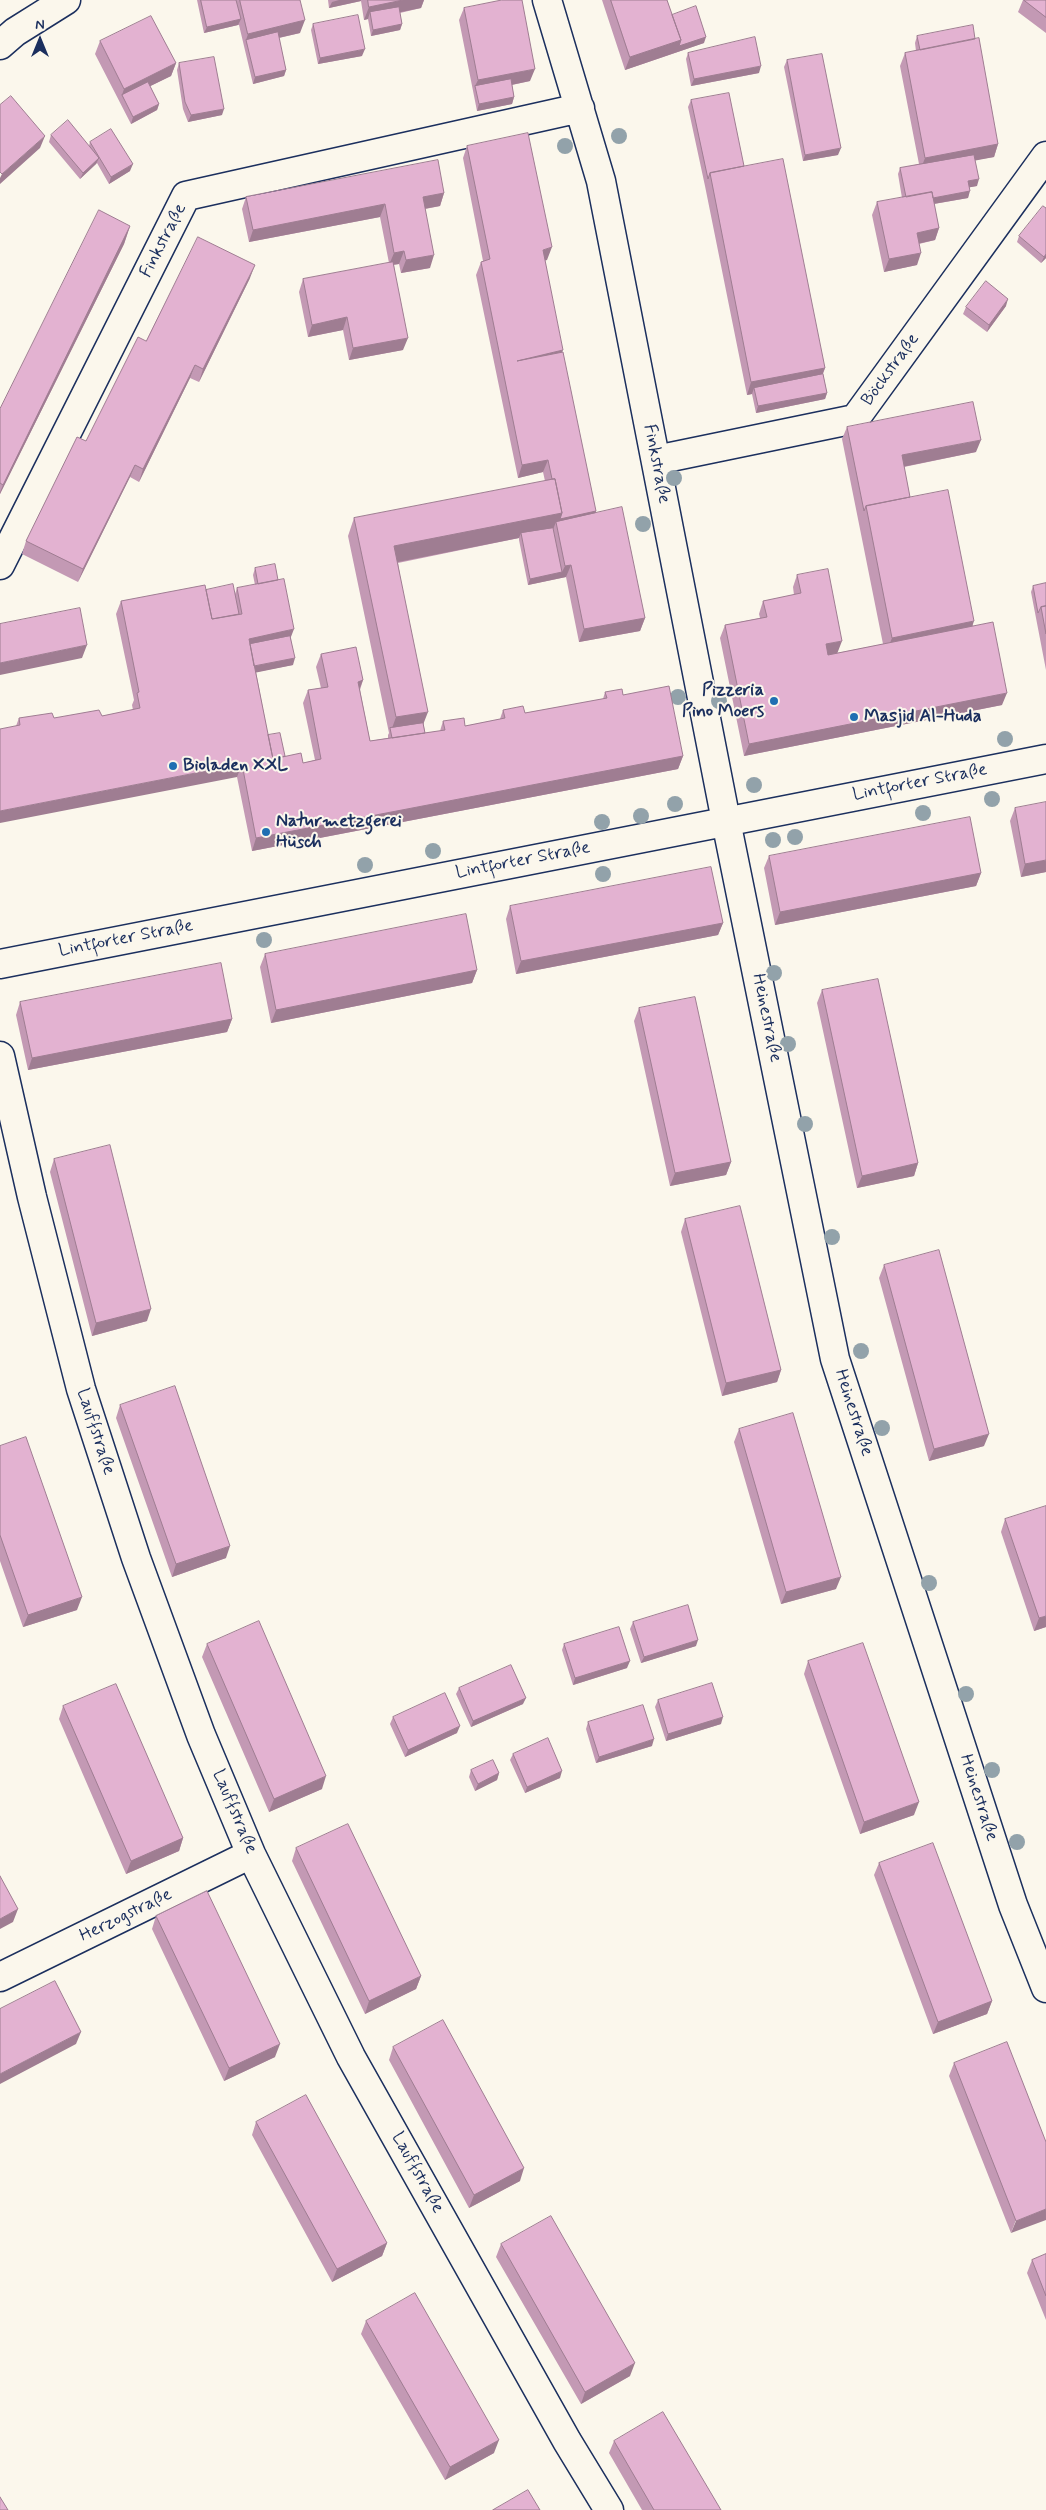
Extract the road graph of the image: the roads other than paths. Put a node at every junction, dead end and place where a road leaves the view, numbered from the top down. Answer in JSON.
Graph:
{"nodes":[{"id":1,"x":66,"y":0,"type":"edge"},
{"id":2,"x":548,"y":0,"type":"edge"},
{"id":3,"x":0,"y":45,"type":"edge"},
{"id":4,"x":580,"y":108,"type":"junction"},
{"id":5,"x":1046,"y":156,"type":"edge"},
{"id":6,"x":656,"y":460,"type":"junction"},
{"id":7,"x":0,"y":565,"type":"edge"},
{"id":8,"x":1046,"y":759,"type":"edge"},
{"id":9,"x":726,"y":821,"type":"junction"},
{"id":10,"x":0,"y":964,"type":"edge"},
{"id":11,"x":0,"y":1056,"type":"edge"},
{"id":12,"x":251,"y":1854,"type":"junction"},
{"id":13,"x":0,"y":1978,"type":"edge"},
{"id":14,"x":1046,"y":1988,"type":"edge"},
{"id":15,"x":609,"y":2510,"type":"edge"}],
"edges":[{"from":1,"to":3,"type":"street"},
{"from":2,"to":4,"type":"street","name":"Finkstraße"},
{"from":4,"to":6,"type":"street","name":"Finkstraße"},
{"from":4,"to":7,"type":"street","name":"Finkstraße"},
{"from":5,"to":6,"type":"street","name":"Böckstraße"},
{"from":6,"to":9,"type":"street","name":"Finkstraße"},
{"from":8,"to":9,"type":"street","name":"Lintforter Straße"},
{"from":9,"to":10,"type":"street","name":"Lintforter Straße"},
{"from":9,"to":14,"type":"street","name":"Heinestraße"},
{"from":11,"to":12,"type":"street","name":"Lauffstraße"},
{"from":12,"to":13,"type":"street","name":"Herzogstraße"},
{"from":12,"to":15,"type":"street","name":"Lauffstraße"}]}
